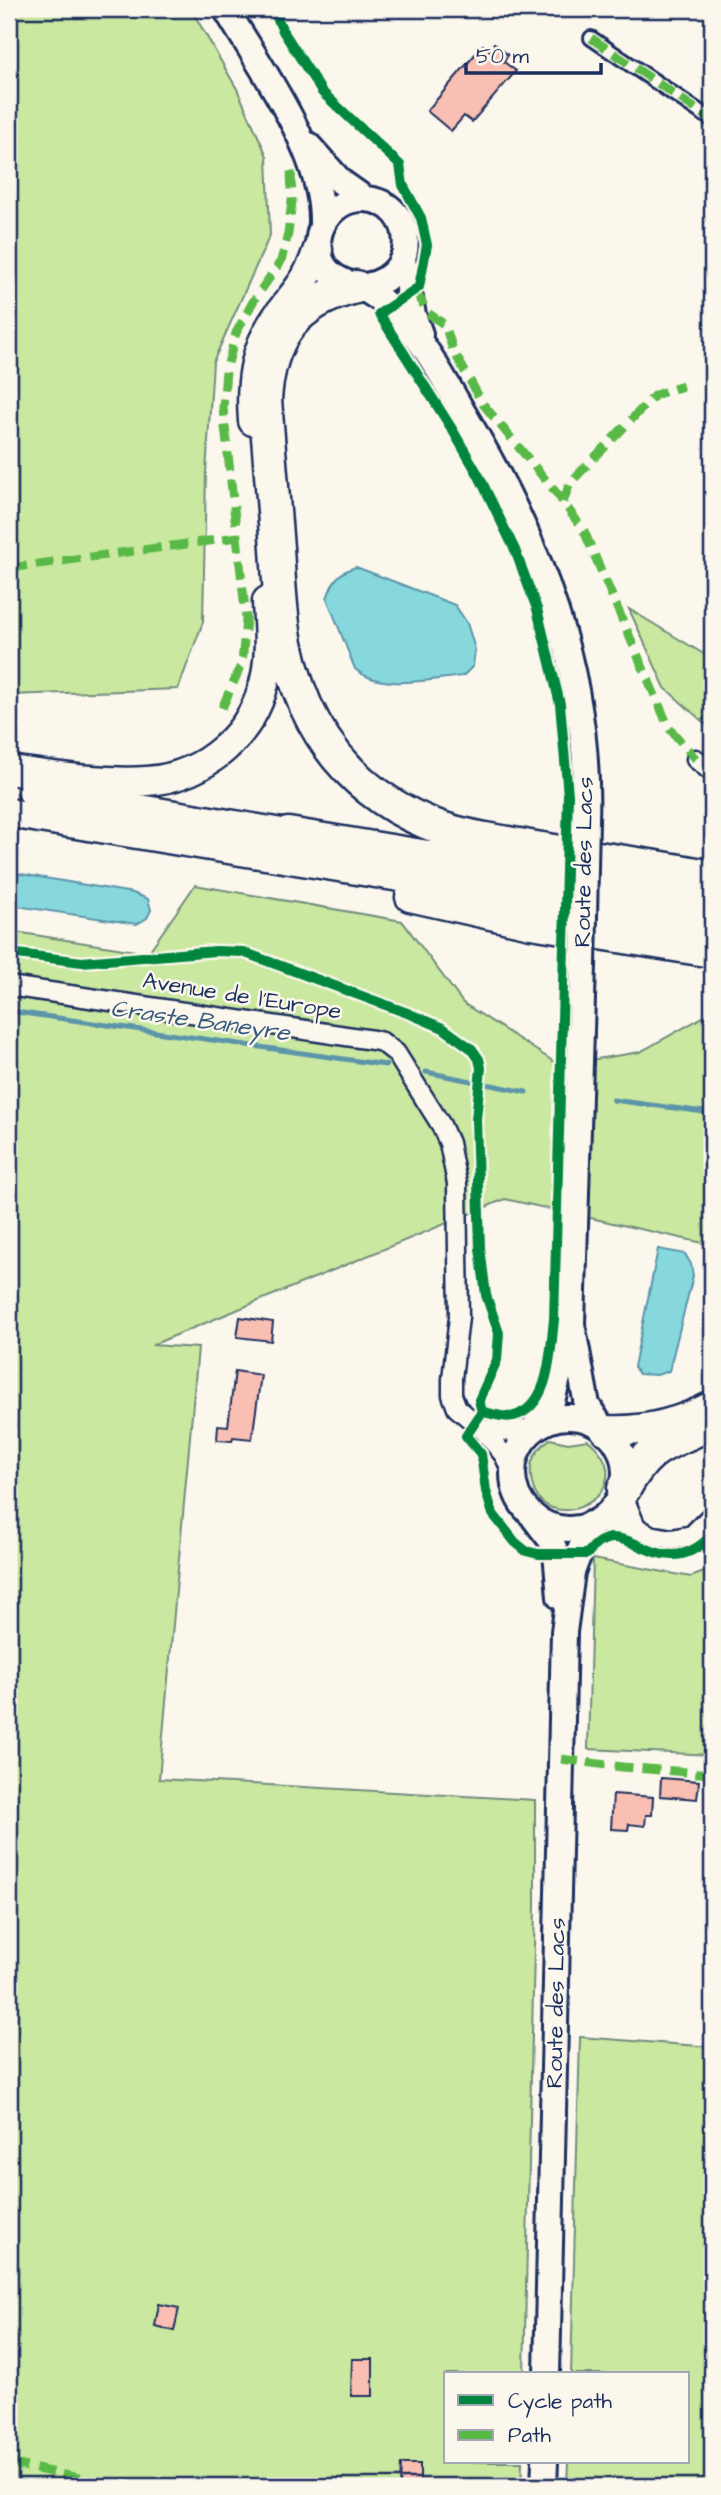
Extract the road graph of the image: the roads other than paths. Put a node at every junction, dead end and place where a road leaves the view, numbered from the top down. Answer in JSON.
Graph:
{"nodes":[{"id":1,"x":226,"y":9,"type":"edge"},
{"id":2,"x":592,"y":38,"type":"dead end"},
{"id":3,"x":712,"y":120,"type":"edge"},
{"id":4,"x":302,"y":139,"type":"junction"},
{"id":5,"x":365,"y":199,"type":"junction"},
{"id":6,"x":320,"y":237,"type":"junction"},
{"id":7,"x":403,"y":260,"type":"junction"},
{"id":8,"x":356,"y":287,"type":"junction"},
{"id":9,"x":427,"y":351,"type":"junction"},
{"id":10,"x":696,"y":759,"type":"dead end"},
{"id":11,"x":9,"y":770,"type":"edge"},
{"id":12,"x":712,"y":772,"type":"edge"},
{"id":13,"x":9,"y":787,"type":"edge"},
{"id":14,"x":9,"y":813,"type":"edge"},
{"id":15,"x":279,"y":845,"type":"junction"},
{"id":16,"x":712,"y":877,"type":"edge"},
{"id":17,"x":712,"y":904,"type":"edge"},
{"id":18,"x":712,"y":928,"type":"edge"},
{"id":19,"x":712,"y":953,"type":"edge"},
{"id":20,"x":9,"y":986,"type":"edge"},
{"id":21,"x":572,"y":1324,"type":"junction"},
{"id":22,"x":712,"y":1406,"type":"edge"},
{"id":23,"x":712,"y":1422,"type":"edge"},
{"id":24,"x":535,"y":1427,"type":"junction"},
{"id":25,"x":603,"y":1427,"type":"junction"},
{"id":26,"x":482,"y":1429,"type":"junction"},
{"id":27,"x":512,"y":1472,"type":"junction"},
{"id":28,"x":623,"y":1491,"type":"junction"},
{"id":29,"x":712,"y":1515,"type":"edge"},
{"id":30,"x":532,"y":1516,"type":"junction"},
{"id":31,"x":593,"y":1523,"type":"junction"},
{"id":32,"x":636,"y":1527,"type":"junction"},
{"id":33,"x":564,"y":1632,"type":"junction"},
{"id":34,"x":547,"y":2372,"type":"edge"},
{"id":35,"x":545,"y":2464,"type":"edge"},
{"id":36,"x":544,"y":2486,"type":"edge"}],
"edges":[{"from":1,"to":4,"type":"main road","name":"Route des Lacs"},
{"from":2,"to":3,"type":"street"},
{"from":4,"to":5,"type":"main road","name":"Route des Lacs"},
{"from":4,"to":6,"type":"main road","name":"Route des Lacs"},
{"from":5,"to":6,"type":"main road"},
{"from":5,"to":7,"type":"main road","name":"Route des Lacs"},
{"from":6,"to":8,"type":"main road","name":"Route des Lacs"},
{"from":6,"to":11,"type":"highway"},
{"from":7,"to":8,"type":"main road"},
{"from":7,"to":9,"type":"main road","name":"Route des Lacs"},
{"from":8,"to":9,"type":"main road","name":"Route des Lacs"},
{"from":8,"to":16,"type":"highway"},
{"from":9,"to":21,"type":"main road","name":"Route des Lacs","bridge":true},
{"from":10,"to":12,"type":"street"},
{"from":13,"to":15,"type":"highway"},
{"from":14,"to":15,"type":"highway"},
{"from":15,"to":17,"type":"highway"},
{"from":15,"to":18,"type":"highway"},
{"from":15,"to":19,"type":"highway"},
{"from":20,"to":26,"type":"street","name":"Avenue de l'Europe"},
{"from":21,"to":24,"type":"main road","name":"Route des Lacs"},
{"from":21,"to":25,"type":"main road","name":"Route des Lacs"},
{"from":22,"to":25,"type":"highway"},
{"from":23,"to":28,"type":"highway"},
{"from":24,"to":25,"type":"main road"},
{"from":24,"to":26,"type":"street"},
{"from":24,"to":27,"type":"main road"},
{"from":25,"to":28,"type":"main road"},
{"from":26,"to":27,"type":"street","name":"Avenue de l'Europe"},
{"from":27,"to":30,"type":"main road"},
{"from":28,"to":31,"type":"main road"},
{"from":28,"to":32,"type":"street"},
{"from":29,"to":32,"type":"street"},
{"from":30,"to":31,"type":"main road"},
{"from":30,"to":33,"type":"main road","name":"Route des Lacs"},
{"from":31,"to":32,"type":"street"},
{"from":31,"to":33,"type":"main road","name":"Route des Lacs"},
{"from":33,"to":34,"type":"main road","name":"Route des Lacs"},
{"from":35,"to":36,"type":"main road"}]}
